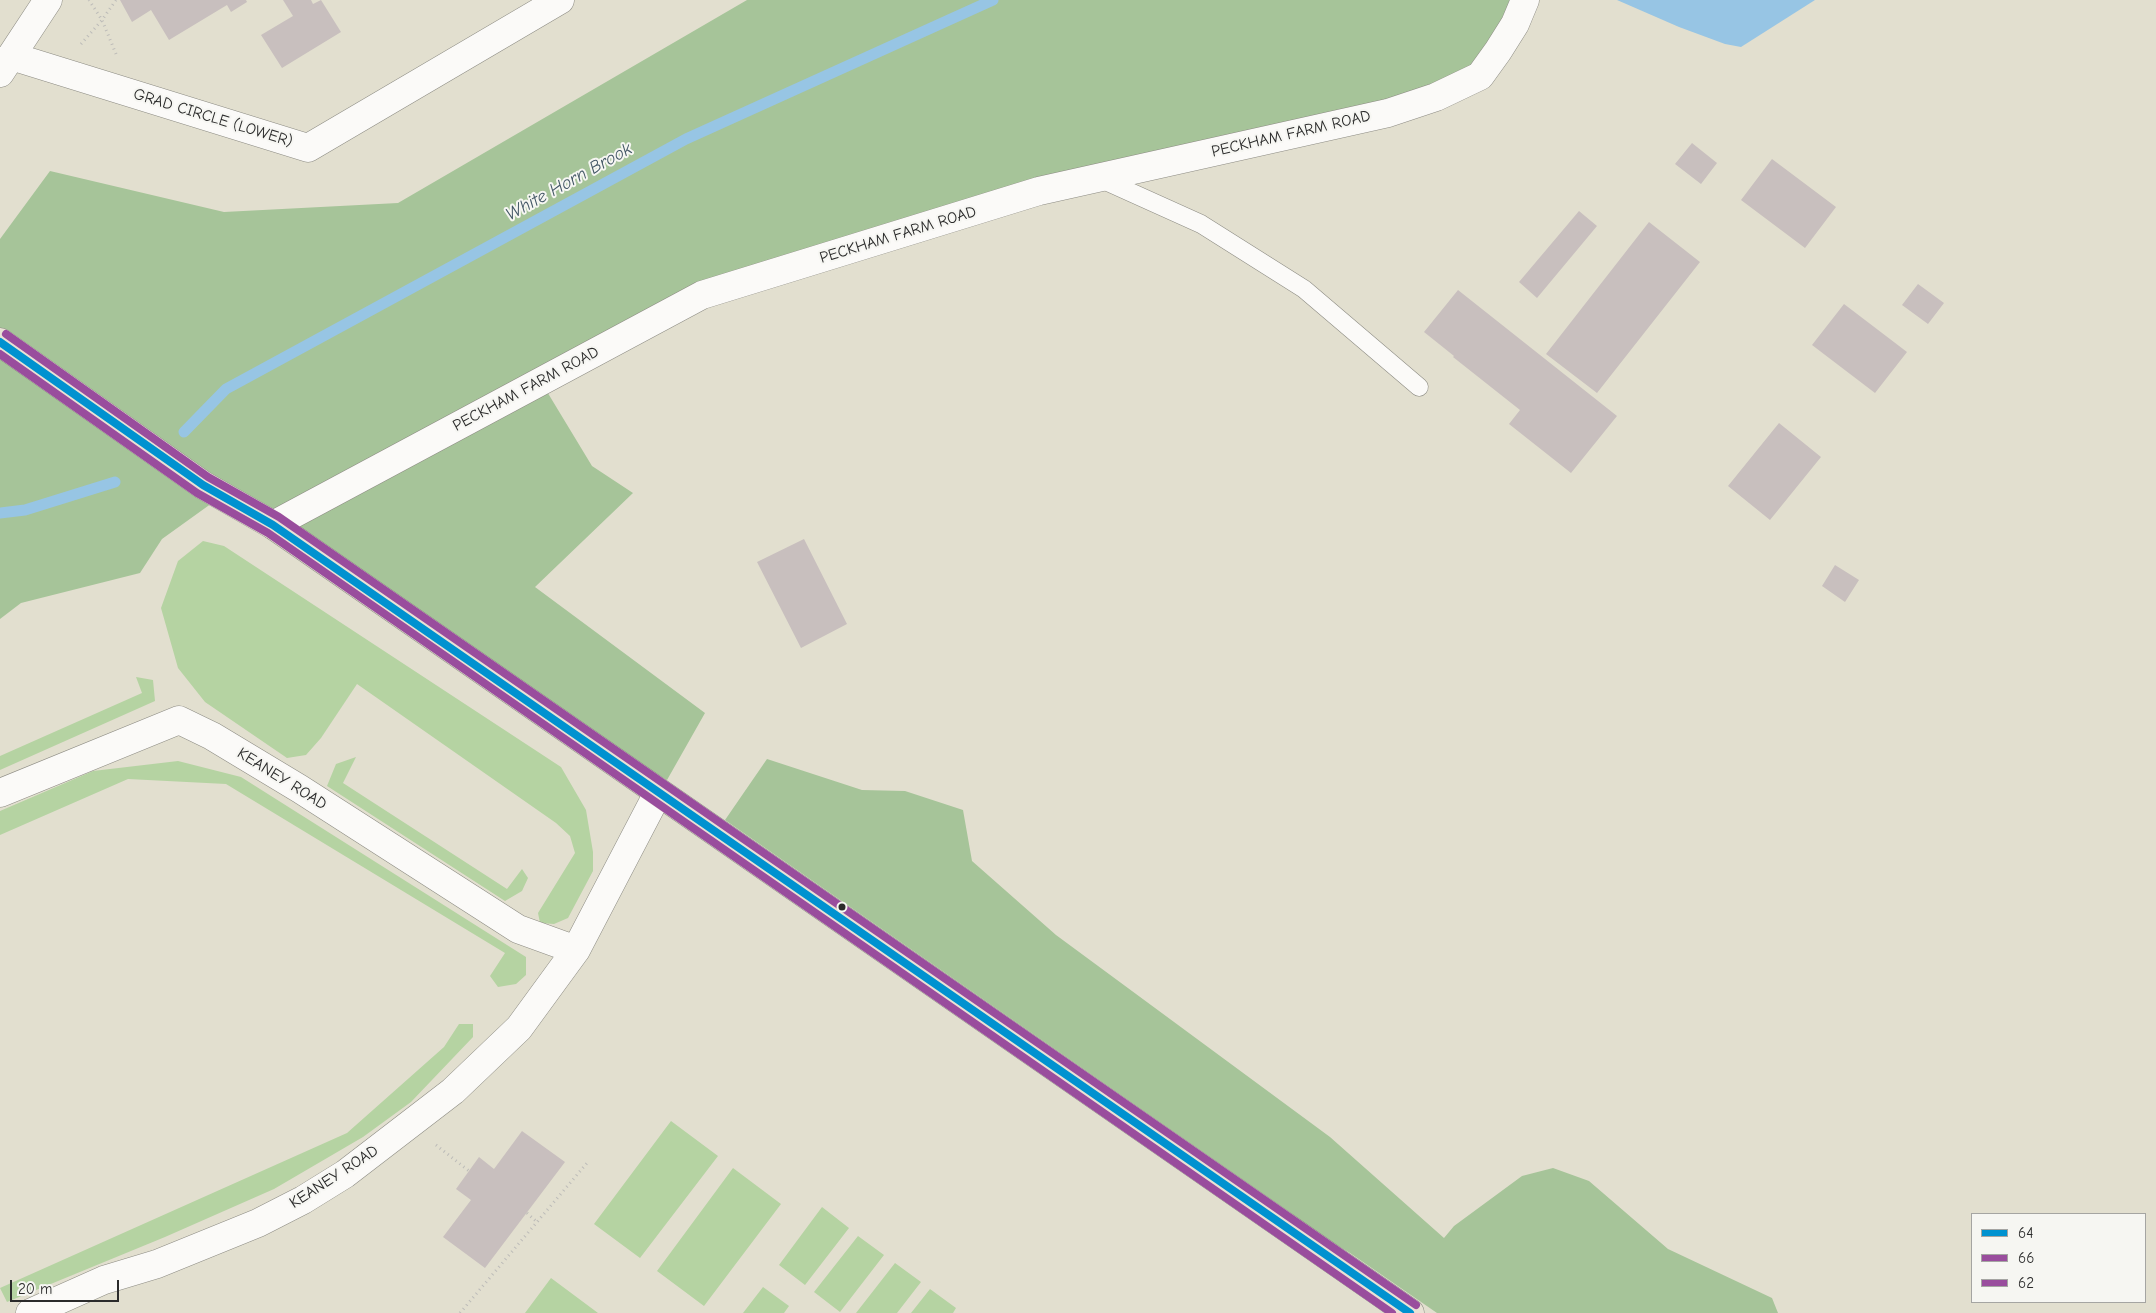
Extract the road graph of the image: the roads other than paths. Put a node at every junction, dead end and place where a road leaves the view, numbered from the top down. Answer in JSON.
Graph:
{"nodes":[{"id":1,"x":48,"y":0,"type":"edge"},
{"id":2,"x":560,"y":0,"type":"edge"},
{"id":3,"x":1525,"y":0,"type":"edge"},
{"id":4,"x":6,"y":65,"type":"edge"},
{"id":5,"x":1099,"y":178,"type":"junction"},
{"id":6,"x":0,"y":342,"type":"edge"},
{"id":7,"x":1419,"y":387,"type":"dead end"},
{"id":8,"x":273,"y":525,"type":"junction"},
{"id":9,"x":0,"y":793,"type":"edge"},
{"id":10,"x":658,"y":793,"type":"junction"},
{"id":11,"x":576,"y":950,"type":"junction"},
{"id":12,"x":30,"y":1313,"type":"edge"},
{"id":13,"x":1410,"y":1313,"type":"edge"}],
"edges":[{"from":1,"to":4,"type":"street"},
{"from":2,"to":4,"type":"street","name":"GRAD CIRCLE (LOWER)"},
{"from":3,"to":5,"type":"street","name":"PECKHAM FARM ROAD"},
{"from":5,"to":7,"type":"lane"},
{"from":5,"to":8,"type":"street","name":"PECKHAM FARM ROAD"},
{"from":6,"to":8,"type":"main road"},
{"from":8,"to":10,"type":"main road"},
{"from":9,"to":11,"type":"street","name":"KEANEY ROAD"},
{"from":10,"to":11,"type":"street","name":"KEANEY ROAD"},
{"from":10,"to":13,"type":"main road"},
{"from":11,"to":12,"type":"street","name":"KEANEY ROAD"}]}
